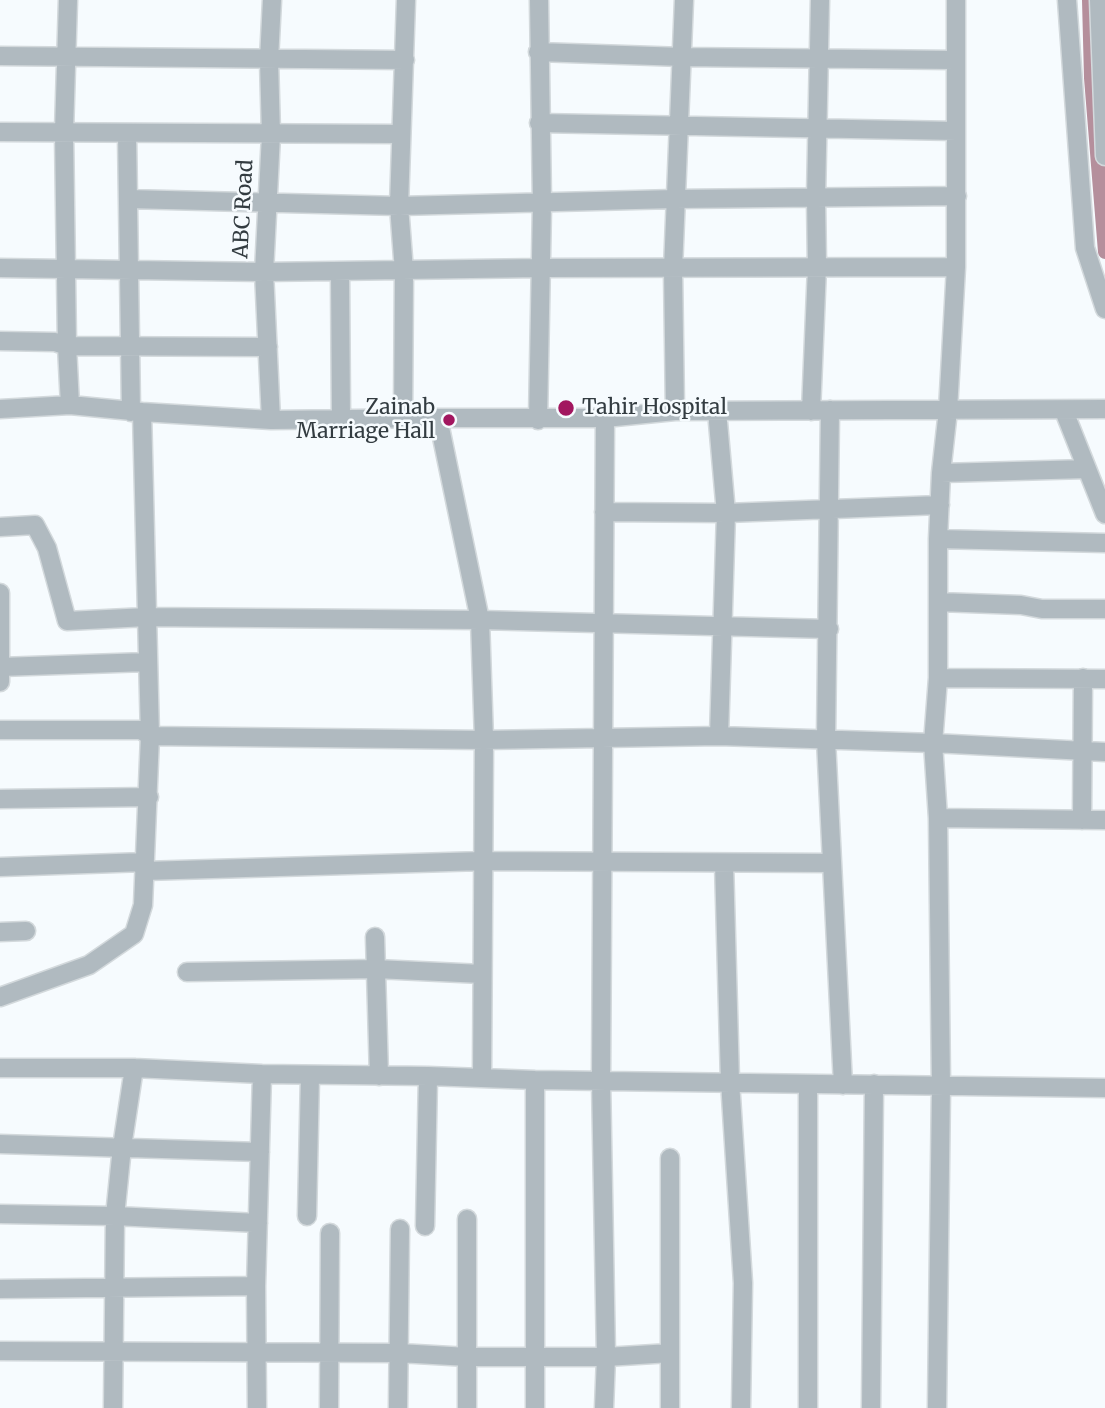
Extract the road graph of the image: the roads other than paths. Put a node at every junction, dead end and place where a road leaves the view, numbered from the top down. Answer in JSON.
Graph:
{"nodes":[{"id":1,"x":68,"y":0,"type":"edge"},
{"id":2,"x":272,"y":0,"type":"edge"},
{"id":3,"x":406,"y":0,"type":"edge"},
{"id":4,"x":539,"y":0,"type":"edge"},
{"id":5,"x":684,"y":0,"type":"edge"},
{"id":6,"x":820,"y":0,"type":"edge"},
{"id":7,"x":956,"y":0,"type":"edge"},
{"id":8,"x":1068,"y":0,"type":"edge"},
{"id":9,"x":1099,"y":0,"type":"edge"},
{"id":10,"x":538,"y":52,"type":"junction"},
{"id":11,"x":1103,"y":55,"type":"edge"},
{"id":12,"x":0,"y":56,"type":"edge"},
{"id":13,"x":65,"y":56,"type":"junction"},
{"id":14,"x":682,"y":57,"type":"junction"},
{"id":15,"x":819,"y":59,"type":"junction"},
{"id":16,"x":270,"y":60,"type":"junction"},
{"id":17,"x":405,"y":60,"type":"junction"},
{"id":18,"x":954,"y":60,"type":"junction"},
{"id":19,"x":539,"y":123,"type":"junction"},
{"id":20,"x":678,"y":125,"type":"junction"},
{"id":21,"x":818,"y":127,"type":"junction"},
{"id":22,"x":956,"y":131,"type":"junction"},
{"id":23,"x":0,"y":132,"type":"edge"},
{"id":24,"x":64,"y":132,"type":"junction"},
{"id":25,"x":127,"y":133,"type":"junction"},
{"id":26,"x":401,"y":134,"type":"junction"},
{"id":27,"x":271,"y":135,"type":"junction"},
{"id":28,"x":1105,"y":156,"type":"edge"},
{"id":29,"x":957,"y":196,"type":"junction"},
{"id":30,"x":816,"y":198,"type":"junction"},
{"id":31,"x":675,"y":199,"type":"junction"},
{"id":32,"x":128,"y":200,"type":"junction"},
{"id":33,"x":267,"y":204,"type":"junction"},
{"id":34,"x":542,"y":204,"type":"junction"},
{"id":35,"x":399,"y":206,"type":"junction"},
{"id":36,"x":817,"y":267,"type":"junction"},
{"id":37,"x":956,"y":267,"type":"junction"},
{"id":38,"x":0,"y":268,"type":"edge"},
{"id":39,"x":540,"y":268,"type":"junction"},
{"id":40,"x":673,"y":269,"type":"junction"},
{"id":41,"x":66,"y":270,"type":"junction"},
{"id":42,"x":129,"y":271,"type":"junction"},
{"id":43,"x":340,"y":271,"type":"junction"},
{"id":44,"x":404,"y":271,"type":"junction"},
{"id":45,"x":264,"y":272,"type":"junction"},
{"id":46,"x":1105,"y":309,"type":"edge"},
{"id":47,"x":0,"y":341,"type":"edge"},
{"id":48,"x":67,"y":346,"type":"junction"},
{"id":49,"x":130,"y":346,"type":"junction"},
{"id":50,"x":268,"y":347,"type":"junction"},
{"id":51,"x":70,"y":405,"type":"junction"},
{"id":52,"x":0,"y":409,"type":"edge"},
{"id":53,"x":1105,"y":409,"type":"edge"},
{"id":54,"x":830,"y":410,"type":"junction"},
{"id":55,"x":948,"y":410,"type":"junction"},
{"id":56,"x":676,"y":411,"type":"junction"},
{"id":57,"x":717,"y":411,"type":"junction"},
{"id":58,"x":811,"y":411,"type":"junction"},
{"id":59,"x":1064,"y":411,"type":"junction"},
{"id":60,"x":136,"y":412,"type":"junction"},
{"id":61,"x":438,"y":418,"type":"junction"},
{"id":62,"x":605,"y":418,"type":"junction"},
{"id":63,"x":271,"y":420,"type":"junction"},
{"id":64,"x":341,"y":420,"type":"junction"},
{"id":65,"x":403,"y":420,"type":"junction"},
{"id":66,"x":538,"y":420,"type":"junction"},
{"id":67,"x":1087,"y":469,"type":"junction"},
{"id":68,"x":941,"y":473,"type":"junction"},
{"id":69,"x":940,"y":505,"type":"junction"},
{"id":70,"x":829,"y":509,"type":"junction"},
{"id":71,"x":604,"y":512,"type":"junction"},
{"id":72,"x":726,"y":513,"type":"junction"},
{"id":73,"x":1105,"y":514,"type":"edge"},
{"id":74,"x":0,"y":527,"type":"edge"},
{"id":75,"x":939,"y":539,"type":"junction"},
{"id":76,"x":1105,"y":543,"type":"edge"},
{"id":77,"x":0,"y":593,"type":"edge"},
{"id":78,"x":939,"y":602,"type":"junction"},
{"id":79,"x":1105,"y":609,"type":"edge"},
{"id":80,"x":147,"y":617,"type":"junction"},
{"id":81,"x":480,"y":620,"type":"junction"},
{"id":82,"x":603,"y":623,"type":"junction"},
{"id":83,"x":722,"y":628,"type":"junction"},
{"id":84,"x":829,"y":629,"type":"junction"},
{"id":85,"x":147,"y":662,"type":"junction"},
{"id":86,"x":0,"y":667,"type":"edge"},
{"id":87,"x":938,"y":678,"type":"junction"},
{"id":88,"x":1083,"y":678,"type":"junction"},
{"id":89,"x":1105,"y":679,"type":"edge"},
{"id":90,"x":0,"y":682,"type":"edge"},
{"id":91,"x":0,"y":730,"type":"edge"},
{"id":92,"x":150,"y":736,"type":"junction"},
{"id":93,"x":719,"y":736,"type":"junction"},
{"id":94,"x":604,"y":738,"type":"junction"},
{"id":95,"x":484,"y":740,"type":"junction"},
{"id":96,"x":825,"y":740,"type":"junction"},
{"id":97,"x":933,"y":743,"type":"junction"},
{"id":98,"x":1083,"y":752,"type":"junction"},
{"id":99,"x":1105,"y":752,"type":"edge"},
{"id":100,"x":149,"y":797,"type":"junction"},
{"id":101,"x":0,"y":799,"type":"edge"},
{"id":102,"x":938,"y":818,"type":"junction"},
{"id":103,"x":1082,"y":820,"type":"junction"},
{"id":104,"x":1105,"y":820,"type":"edge"},
{"id":105,"x":483,"y":861,"type":"junction"},
{"id":106,"x":603,"y":861,"type":"junction"},
{"id":107,"x":724,"y":863,"type":"junction"},
{"id":108,"x":832,"y":863,"type":"junction"},
{"id":109,"x":0,"y":867,"type":"edge"},
{"id":110,"x":144,"y":867,"type":"junction"},
{"id":111,"x":26,"y":931,"type":"dead end"},
{"id":112,"x":0,"y":932,"type":"edge"},
{"id":113,"x":375,"y":937,"type":"dead end"},
{"id":114,"x":376,"y":968,"type":"junction"},
{"id":115,"x":187,"y":972,"type":"dead end"},
{"id":116,"x":482,"y":974,"type":"junction"},
{"id":117,"x":0,"y":997,"type":"edge"},
{"id":118,"x":0,"y":1068,"type":"edge"},
{"id":119,"x":134,"y":1068,"type":"junction"},
{"id":120,"x":262,"y":1074,"type":"junction"},
{"id":121,"x":310,"y":1076,"type":"junction"},
{"id":122,"x":380,"y":1076,"type":"junction"},
{"id":123,"x":428,"y":1076,"type":"junction"},
{"id":124,"x":482,"y":1079,"type":"junction"},
{"id":125,"x":535,"y":1080,"type":"junction"},
{"id":126,"x":601,"y":1080,"type":"junction"},
{"id":127,"x":730,"y":1081,"type":"junction"},
{"id":128,"x":808,"y":1084,"type":"junction"},
{"id":129,"x":874,"y":1084,"type":"junction"},
{"id":130,"x":843,"y":1086,"type":"junction"},
{"id":131,"x":941,"y":1086,"type":"junction"},
{"id":132,"x":1105,"y":1088,"type":"edge"},
{"id":133,"x":0,"y":1144,"type":"edge"},
{"id":134,"x":122,"y":1147,"type":"junction"},
{"id":135,"x":261,"y":1152,"type":"junction"},
{"id":136,"x":670,"y":1158,"type":"dead end"},
{"id":137,"x":0,"y":1214,"type":"edge"},
{"id":138,"x":115,"y":1216,"type":"junction"},
{"id":139,"x":307,"y":1216,"type":"dead end"},
{"id":140,"x":467,"y":1219,"type":"dead end"},
{"id":141,"x":258,"y":1223,"type":"junction"},
{"id":142,"x":425,"y":1226,"type":"dead end"},
{"id":143,"x":400,"y":1229,"type":"dead end"},
{"id":144,"x":330,"y":1233,"type":"dead end"},
{"id":145,"x":256,"y":1286,"type":"junction"},
{"id":146,"x":0,"y":1289,"type":"edge"},
{"id":147,"x":115,"y":1289,"type":"junction"},
{"id":148,"x":0,"y":1351,"type":"edge"},
{"id":149,"x":114,"y":1353,"type":"junction"},
{"id":150,"x":258,"y":1353,"type":"junction"},
{"id":151,"x":399,"y":1353,"type":"junction"},
{"id":152,"x":670,"y":1353,"type":"junction"},
{"id":153,"x":331,"y":1354,"type":"junction"},
{"id":154,"x":468,"y":1357,"type":"junction"},
{"id":155,"x":536,"y":1357,"type":"junction"},
{"id":156,"x":606,"y":1357,"type":"junction"},
{"id":157,"x":113,"y":1408,"type":"edge"},
{"id":158,"x":257,"y":1408,"type":"edge"},
{"id":159,"x":330,"y":1408,"type":"edge"},
{"id":160,"x":398,"y":1408,"type":"edge"},
{"id":161,"x":467,"y":1408,"type":"edge"},
{"id":162,"x":535,"y":1408,"type":"edge"},
{"id":163,"x":604,"y":1408,"type":"edge"},
{"id":164,"x":670,"y":1408,"type":"edge"},
{"id":165,"x":741,"y":1408,"type":"edge"},
{"id":166,"x":808,"y":1408,"type":"edge"},
{"id":167,"x":871,"y":1408,"type":"edge"},
{"id":168,"x":937,"y":1408,"type":"edge"}],
"edges":[{"from":1,"to":13,"type":"street"},
{"from":2,"to":16,"type":"street","name":"ABC Road"},
{"from":3,"to":17,"type":"street"},
{"from":4,"to":10,"type":"street"},
{"from":5,"to":14,"type":"street"},
{"from":6,"to":15,"type":"street"},
{"from":7,"to":18,"type":"street"},
{"from":8,"to":46,"type":"street"},
{"from":9,"to":11,"type":"street"},
{"from":10,"to":14,"type":"street"},
{"from":10,"to":19,"type":"street"},
{"from":11,"to":28,"type":"street"},
{"from":12,"to":13,"type":"street"},
{"from":13,"to":16,"type":"street"},
{"from":13,"to":24,"type":"street"},
{"from":14,"to":15,"type":"street"},
{"from":14,"to":20,"type":"street"},
{"from":15,"to":18,"type":"street"},
{"from":15,"to":21,"type":"street"},
{"from":16,"to":17,"type":"street"},
{"from":16,"to":27,"type":"street","name":"ABC Road"},
{"from":17,"to":26,"type":"street"},
{"from":18,"to":22,"type":"street"},
{"from":19,"to":20,"type":"street"},
{"from":19,"to":34,"type":"street"},
{"from":20,"to":21,"type":"street"},
{"from":20,"to":31,"type":"street"},
{"from":21,"to":22,"type":"street"},
{"from":21,"to":30,"type":"street"},
{"from":22,"to":29,"type":"street"},
{"from":23,"to":24,"type":"street"},
{"from":24,"to":25,"type":"street"},
{"from":24,"to":41,"type":"street"},
{"from":25,"to":27,"type":"street"},
{"from":25,"to":32,"type":"street"},
{"from":26,"to":27,"type":"street"},
{"from":26,"to":35,"type":"street"},
{"from":27,"to":33,"type":"street","name":"ABC Road"},
{"from":29,"to":30,"type":"street"},
{"from":29,"to":37,"type":"street"},
{"from":30,"to":31,"type":"street"},
{"from":30,"to":36,"type":"street"},
{"from":31,"to":34,"type":"street"},
{"from":31,"to":40,"type":"street"},
{"from":32,"to":33,"type":"street"},
{"from":32,"to":42,"type":"street"},
{"from":33,"to":35,"type":"street"},
{"from":33,"to":45,"type":"street","name":"ABC Road"},
{"from":34,"to":35,"type":"street"},
{"from":34,"to":39,"type":"street"},
{"from":35,"to":44,"type":"street"},
{"from":36,"to":37,"type":"street"},
{"from":36,"to":40,"type":"street"},
{"from":36,"to":58,"type":"street"},
{"from":37,"to":55,"type":"street"},
{"from":38,"to":41,"type":"street"},
{"from":39,"to":40,"type":"street"},
{"from":39,"to":44,"type":"street"},
{"from":39,"to":66,"type":"street"},
{"from":40,"to":56,"type":"street"},
{"from":41,"to":42,"type":"street"},
{"from":41,"to":48,"type":"street"},
{"from":42,"to":45,"type":"street"},
{"from":42,"to":49,"type":"street"},
{"from":43,"to":44,"type":"street"},
{"from":43,"to":45,"type":"street"},
{"from":43,"to":64,"type":"street"},
{"from":44,"to":65,"type":"street"},
{"from":45,"to":50,"type":"street","name":"ABC Road"},
{"from":47,"to":48,"type":"street"},
{"from":48,"to":49,"type":"street"},
{"from":48,"to":51,"type":"street"},
{"from":49,"to":50,"type":"street"},
{"from":49,"to":60,"type":"street"},
{"from":50,"to":63,"type":"street","name":"ABC Road"},
{"from":51,"to":52,"type":"street"},
{"from":51,"to":60,"type":"street"},
{"from":53,"to":59,"type":"street"},
{"from":54,"to":55,"type":"street"},
{"from":54,"to":58,"type":"street"},
{"from":54,"to":70,"type":"street"},
{"from":55,"to":59,"type":"street"},
{"from":55,"to":68,"type":"street"},
{"from":56,"to":57,"type":"street"},
{"from":56,"to":62,"type":"street"},
{"from":57,"to":58,"type":"street"},
{"from":57,"to":72,"type":"street"},
{"from":59,"to":67,"type":"street"},
{"from":60,"to":63,"type":"street"},
{"from":60,"to":80,"type":"street"},
{"from":61,"to":65,"type":"street"},
{"from":61,"to":66,"type":"street"},
{"from":61,"to":81,"type":"street"},
{"from":62,"to":66,"type":"street"},
{"from":62,"to":71,"type":"street"},
{"from":63,"to":64,"type":"street"},
{"from":64,"to":65,"type":"street"},
{"from":67,"to":68,"type":"street"},
{"from":67,"to":73,"type":"street"},
{"from":68,"to":69,"type":"street"},
{"from":69,"to":70,"type":"street"},
{"from":69,"to":75,"type":"street"},
{"from":70,"to":72,"type":"street"},
{"from":70,"to":84,"type":"street"},
{"from":71,"to":72,"type":"street"},
{"from":71,"to":82,"type":"street"},
{"from":72,"to":83,"type":"street"},
{"from":74,"to":80,"type":"street"},
{"from":75,"to":76,"type":"street"},
{"from":75,"to":78,"type":"street"},
{"from":77,"to":86,"type":"street"},
{"from":78,"to":79,"type":"street"},
{"from":78,"to":87,"type":"street"},
{"from":80,"to":81,"type":"street"},
{"from":80,"to":85,"type":"street"},
{"from":81,"to":82,"type":"street"},
{"from":81,"to":95,"type":"street"},
{"from":82,"to":83,"type":"street"},
{"from":82,"to":94,"type":"street"},
{"from":83,"to":84,"type":"street"},
{"from":83,"to":93,"type":"street"},
{"from":84,"to":96,"type":"street"},
{"from":85,"to":86,"type":"street"},
{"from":85,"to":92,"type":"street"},
{"from":86,"to":90,"type":"street"},
{"from":87,"to":88,"type":"street"},
{"from":87,"to":97,"type":"street"},
{"from":88,"to":89,"type":"street"},
{"from":88,"to":98,"type":"street"},
{"from":91,"to":92,"type":"street"},
{"from":92,"to":95,"type":"street"},
{"from":92,"to":100,"type":"street"},
{"from":93,"to":94,"type":"street"},
{"from":93,"to":96,"type":"street"},
{"from":94,"to":95,"type":"street"},
{"from":94,"to":106,"type":"street"},
{"from":95,"to":105,"type":"street"},
{"from":96,"to":97,"type":"street"},
{"from":96,"to":108,"type":"street"},
{"from":97,"to":98,"type":"street"},
{"from":97,"to":102,"type":"street"},
{"from":98,"to":99,"type":"street"},
{"from":98,"to":103,"type":"street"},
{"from":100,"to":101,"type":"street"},
{"from":100,"to":110,"type":"street"},
{"from":102,"to":103,"type":"street"},
{"from":102,"to":131,"type":"street"},
{"from":103,"to":104,"type":"street"},
{"from":105,"to":106,"type":"street"},
{"from":105,"to":110,"type":"street"},
{"from":105,"to":116,"type":"street"},
{"from":106,"to":107,"type":"street"},
{"from":106,"to":126,"type":"street"},
{"from":107,"to":108,"type":"street"},
{"from":107,"to":127,"type":"street"},
{"from":108,"to":130,"type":"street"},
{"from":109,"to":110,"type":"street"},
{"from":110,"to":117,"type":"street"},
{"from":111,"to":112,"type":"street"},
{"from":113,"to":114,"type":"street"},
{"from":114,"to":115,"type":"street"},
{"from":114,"to":116,"type":"street"},
{"from":114,"to":122,"type":"street"},
{"from":116,"to":124,"type":"street"},
{"from":118,"to":119,"type":"street"},
{"from":119,"to":120,"type":"street"},
{"from":119,"to":134,"type":"street"},
{"from":120,"to":121,"type":"street"},
{"from":120,"to":135,"type":"street"},
{"from":121,"to":122,"type":"street"},
{"from":121,"to":139,"type":"street"},
{"from":122,"to":123,"type":"street"},
{"from":123,"to":124,"type":"street"},
{"from":123,"to":142,"type":"street"},
{"from":124,"to":125,"type":"street"},
{"from":125,"to":126,"type":"street"},
{"from":125,"to":155,"type":"street"},
{"from":126,"to":127,"type":"street"},
{"from":126,"to":156,"type":"street"},
{"from":127,"to":128,"type":"street"},
{"from":127,"to":165,"type":"street"},
{"from":128,"to":130,"type":"street"},
{"from":128,"to":166,"type":"street"},
{"from":129,"to":130,"type":"street"},
{"from":129,"to":131,"type":"street"},
{"from":129,"to":167,"type":"street"},
{"from":131,"to":132,"type":"street"},
{"from":131,"to":168,"type":"street"},
{"from":133,"to":134,"type":"street"},
{"from":134,"to":135,"type":"street"},
{"from":134,"to":138,"type":"street"},
{"from":135,"to":141,"type":"street"},
{"from":136,"to":152,"type":"street"},
{"from":137,"to":138,"type":"street"},
{"from":138,"to":141,"type":"street"},
{"from":138,"to":147,"type":"street"},
{"from":140,"to":154,"type":"street"},
{"from":141,"to":145,"type":"street"},
{"from":143,"to":151,"type":"street"},
{"from":144,"to":153,"type":"street"},
{"from":145,"to":147,"type":"street"},
{"from":145,"to":150,"type":"street"},
{"from":146,"to":147,"type":"street"},
{"from":147,"to":149,"type":"street"},
{"from":148,"to":149,"type":"street"},
{"from":149,"to":150,"type":"street"},
{"from":149,"to":157,"type":"street"},
{"from":150,"to":153,"type":"street"},
{"from":150,"to":158,"type":"street"},
{"from":151,"to":153,"type":"street"},
{"from":151,"to":154,"type":"street"},
{"from":151,"to":160,"type":"street"},
{"from":152,"to":156,"type":"street"},
{"from":152,"to":164,"type":"street"},
{"from":153,"to":159,"type":"street"},
{"from":154,"to":155,"type":"street"},
{"from":154,"to":161,"type":"street"},
{"from":155,"to":156,"type":"street"},
{"from":155,"to":162,"type":"street"},
{"from":156,"to":163,"type":"street"}]}
